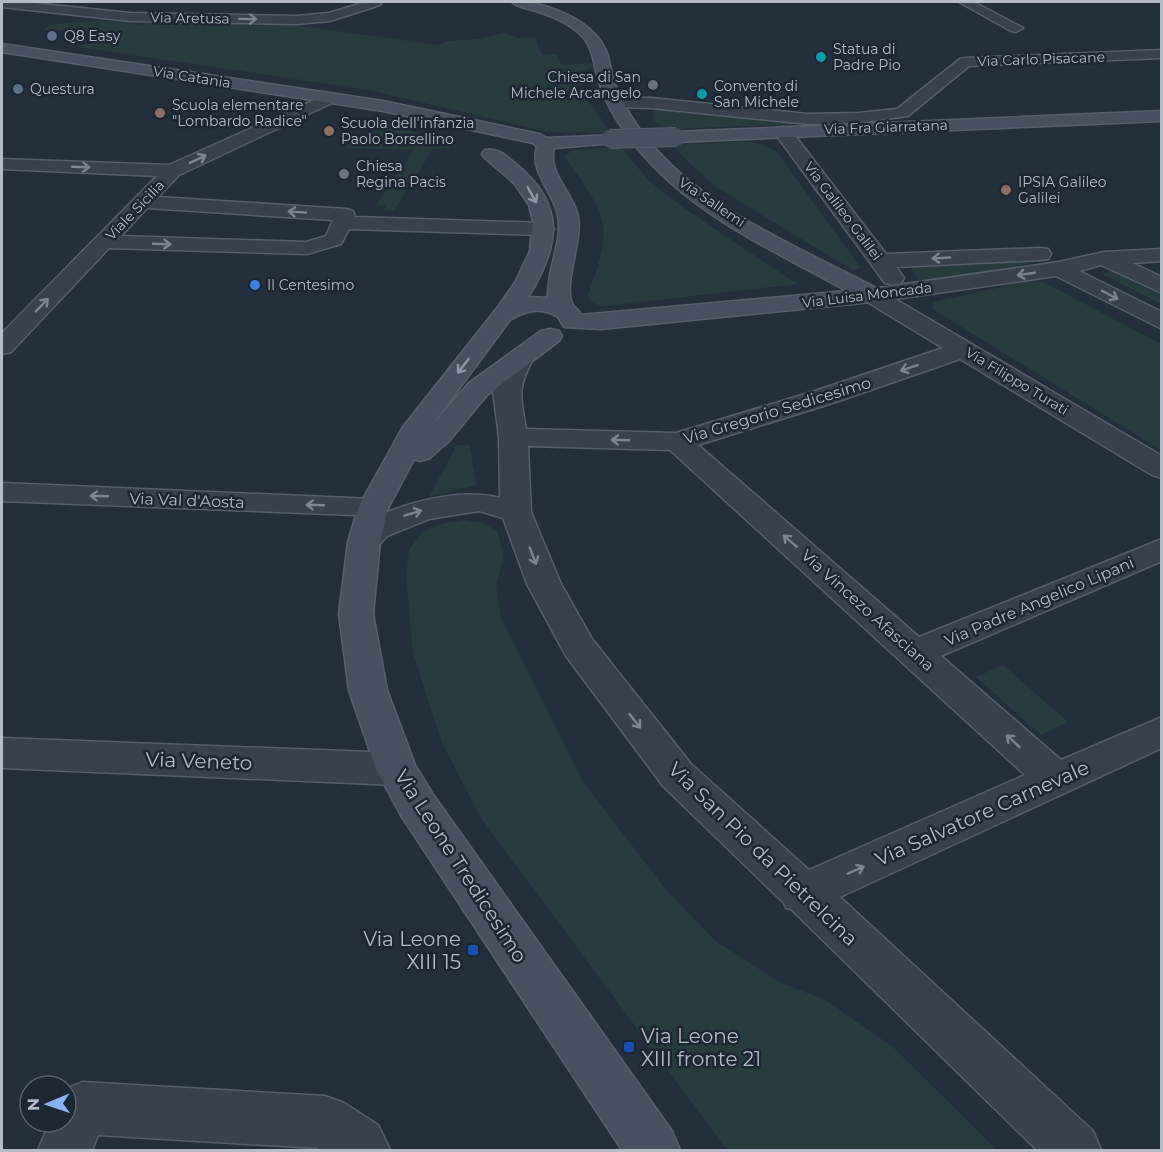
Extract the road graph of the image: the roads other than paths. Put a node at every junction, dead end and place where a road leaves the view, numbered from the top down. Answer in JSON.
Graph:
{"nodes":[{"id":1,"x":100,"y":2,"type":"edge"},
{"id":2,"x":376,"y":2,"type":"edge"},
{"id":3,"x":518,"y":2,"type":"edge"},
{"id":4,"x":965,"y":2,"type":"edge"},
{"id":5,"x":2,"y":3,"type":"edge"},
{"id":6,"x":141,"y":5,"type":"dead end"},
{"id":7,"x":221,"y":6,"type":"dead end"},
{"id":8,"x":71,"y":11,"type":"junction"},
{"id":9,"x":110,"y":16,"type":"junction"},
{"id":10,"x":187,"y":18,"type":"junction"},
{"id":11,"x":1016,"y":28,"type":"dead end"},
{"id":12,"x":2,"y":48,"type":"edge"},
{"id":13,"x":1161,"y":54,"type":"edge"},
{"id":14,"x":330,"y":98,"type":"junction"},
{"id":15,"x":615,"y":102,"type":"junction"},
{"id":16,"x":382,"y":106,"type":"junction"},
{"id":17,"x":1161,"y":116,"type":"edge"},
{"id":18,"x":783,"y":132,"type":"junction"},
{"id":19,"x":523,"y":135,"type":"junction"},
{"id":20,"x":480,"y":147,"type":"junction"},
{"id":21,"x":535,"y":151,"type":"junction"},
{"id":22,"x":2,"y":164,"type":"edge"},
{"id":23,"x":55,"y":166,"type":"junction"},
{"id":24,"x":172,"y":171,"type":"junction"},
{"id":25,"x":2,"y":179,"type":"edge"},
{"id":26,"x":36,"y":180,"type":"junction"},
{"id":27,"x":100,"y":182,"type":"dead end"},
{"id":28,"x":142,"y":202,"type":"junction"},
{"id":29,"x":342,"y":223,"type":"junction"},
{"id":30,"x":544,"y":229,"type":"junction"},
{"id":31,"x":104,"y":242,"type":"junction"},
{"id":32,"x":1161,"y":255,"type":"edge"},
{"id":33,"x":1104,"y":258,"type":"junction"},
{"id":34,"x":880,"y":261,"type":"junction"},
{"id":35,"x":1059,"y":269,"type":"junction"},
{"id":36,"x":1161,"y":286,"type":"edge"},
{"id":37,"x":903,"y":291,"type":"junction"},
{"id":38,"x":872,"y":295,"type":"junction"},
{"id":39,"x":504,"y":315,"type":"junction"},
{"id":40,"x":567,"y":315,"type":"junction"},
{"id":41,"x":1161,"y":322,"type":"edge"},
{"id":42,"x":550,"y":336,"type":"junction"},
{"id":43,"x":2,"y":347,"type":"edge"},
{"id":44,"x":964,"y":349,"type":"junction"},
{"id":45,"x":521,"y":357,"type":"junction"},
{"id":46,"x":513,"y":437,"type":"junction"},
{"id":47,"x":678,"y":442,"type":"junction"},
{"id":48,"x":1161,"y":469,"type":"edge"},
{"id":49,"x":2,"y":492,"type":"edge"},
{"id":50,"x":375,"y":510,"type":"junction"},
{"id":51,"x":516,"y":512,"type":"junction"},
{"id":52,"x":1161,"y":549,"type":"edge"},
{"id":53,"x":916,"y":652,"type":"junction"},
{"id":54,"x":1161,"y":732,"type":"edge"},
{"id":55,"x":2,"y":753,"type":"edge"},
{"id":56,"x":396,"y":769,"type":"junction"},
{"id":57,"x":1057,"y":780,"type":"junction"},
{"id":58,"x":802,"y":894,"type":"junction"},
{"id":59,"x":65,"y":1150,"type":"edge"},
{"id":60,"x":363,"y":1150,"type":"edge"},
{"id":61,"x":653,"y":1150,"type":"edge"},
{"id":62,"x":1074,"y":1150,"type":"edge"}],
"edges":[{"from":1,"to":8,"type":"street"},
{"from":10,"to":2,"type":"street","name":"Via Aretusa","one_way":true},
{"from":3,"to":15,"type":"main road","name":"Via Sallemi"},
{"from":4,"to":11,"type":"street"},
{"from":5,"to":8,"type":"street","name":"Via Aretusa"},
{"from":6,"to":9,"type":"street"},
{"from":7,"to":10,"type":"street"},
{"from":8,"to":9,"type":"street","name":"Via Aretusa"},
{"from":9,"to":10,"type":"street","name":"Via Aretusa"},
{"from":12,"to":14,"type":"main road","name":"Via Catania"},
{"from":13,"to":15,"type":"street","name":"Via Carlo Pisacane"},
{"from":14,"to":16,"type":"main road","name":"Via Catania"},
{"from":24,"to":14,"type":"street","name":"Viale Sicilia","one_way":true},
{"from":15,"to":38,"type":"main road","name":"Via Sallemi"},
{"from":16,"to":19,"type":"main road"},
{"from":16,"to":20,"type":"main road"},
{"from":17,"to":18,"type":"main road","name":"Via Fra Giarratana"},
{"from":18,"to":21,"type":"main road","name":"Via Fra Giarratana","bridge":true},
{"from":18,"to":34,"type":"street","name":"Via Galileo Galilei"},
{"from":19,"to":20,"type":"main road"},
{"from":19,"to":21,"type":"main road"},
{"from":20,"to":21,"type":"main road"},
{"from":20,"to":30,"type":"main road","one_way":true},
{"from":21,"to":40,"type":"main road"},
{"from":22,"to":23,"type":"street"},
{"from":23,"to":24,"type":"street","one_way":true},
{"from":23,"to":26,"type":"street"},
{"from":24,"to":28,"type":"street","name":"Viale Sicilia"},
{"from":25,"to":26,"type":"street"},
{"from":26,"to":27,"type":"street"},
{"from":29,"to":28,"type":"street","one_way":true},
{"from":28,"to":31,"type":"street","name":"Viale Sicilia"},
{"from":29,"to":30,"type":"street"},
{"from":31,"to":29,"type":"street","one_way":true},
{"from":30,"to":39,"type":"main road"},
{"from":43,"to":31,"type":"street","name":"Viale Sicilia","one_way":true},
{"from":32,"to":33,"type":"street","name":"Via Luisa Moncada"},
{"from":33,"to":34,"type":"street","one_way":true},
{"from":33,"to":35,"type":"street","name":"Via Luisa Moncada"},
{"from":33,"to":36,"type":"street"},
{"from":34,"to":37,"type":"street","name":"Via Galileo Galilei"},
{"from":35,"to":37,"type":"street","name":"Via Luisa Moncada","one_way":true},
{"from":35,"to":41,"type":"street","one_way":true},
{"from":37,"to":38,"type":"street","name":"Via Luisa Moncada"},
{"from":38,"to":40,"type":"main road","name":"Via Luisa Moncada"},
{"from":38,"to":44,"type":"street","name":"Via Filippo Turati"},
{"from":39,"to":40,"type":"main road","name":"Via Luisa Moncada"},
{"from":39,"to":42,"type":"main road"},
{"from":39,"to":50,"type":"main road","one_way":true},
{"from":40,"to":42,"type":"main road"},
{"from":42,"to":45,"type":"main road"},
{"from":44,"to":47,"type":"street","name":"Via Gregorio Sedicesimo","one_way":true},
{"from":44,"to":48,"type":"street","name":"Via Filippo Turati"},
{"from":45,"to":46,"type":"street","name":"Via San Pio da Pietrelcina"},
{"from":45,"to":50,"type":"main road"},
{"from":47,"to":46,"type":"street","name":"Via Gregorio Sedicesimo","one_way":true},
{"from":46,"to":51,"type":"street","name":"Via San Pio da Pietrelcina"},
{"from":53,"to":47,"type":"street","name":"Via Vincezo Afasciana","one_way":true},
{"from":50,"to":49,"type":"street","name":"Via Val d'Aosta","one_way":true},
{"from":50,"to":51,"type":"street","one_way":true},
{"from":50,"to":56,"type":"main road","name":"Via Leone Tredicesimo"},
{"from":51,"to":58,"type":"street","name":"Via San Pio da Pietrelcina","one_way":true},
{"from":52,"to":53,"type":"street","name":"Via Padre Angelico Lipani"},
{"from":57,"to":53,"type":"street","name":"Via Vincezo Afasciana","one_way":true},
{"from":54,"to":57,"type":"street","name":"Via Salvatore Carnevale"},
{"from":55,"to":56,"type":"street","name":"Via Veneto"},
{"from":56,"to":61,"type":"main road","name":"Via Leone Tredicesimo"},
{"from":58,"to":57,"type":"street","name":"Via Salvatore Carnevale","one_way":true},
{"from":58,"to":62,"type":"street","name":"Via San Pio da Pietrelcina"},
{"from":59,"to":60,"type":"street"}]}
